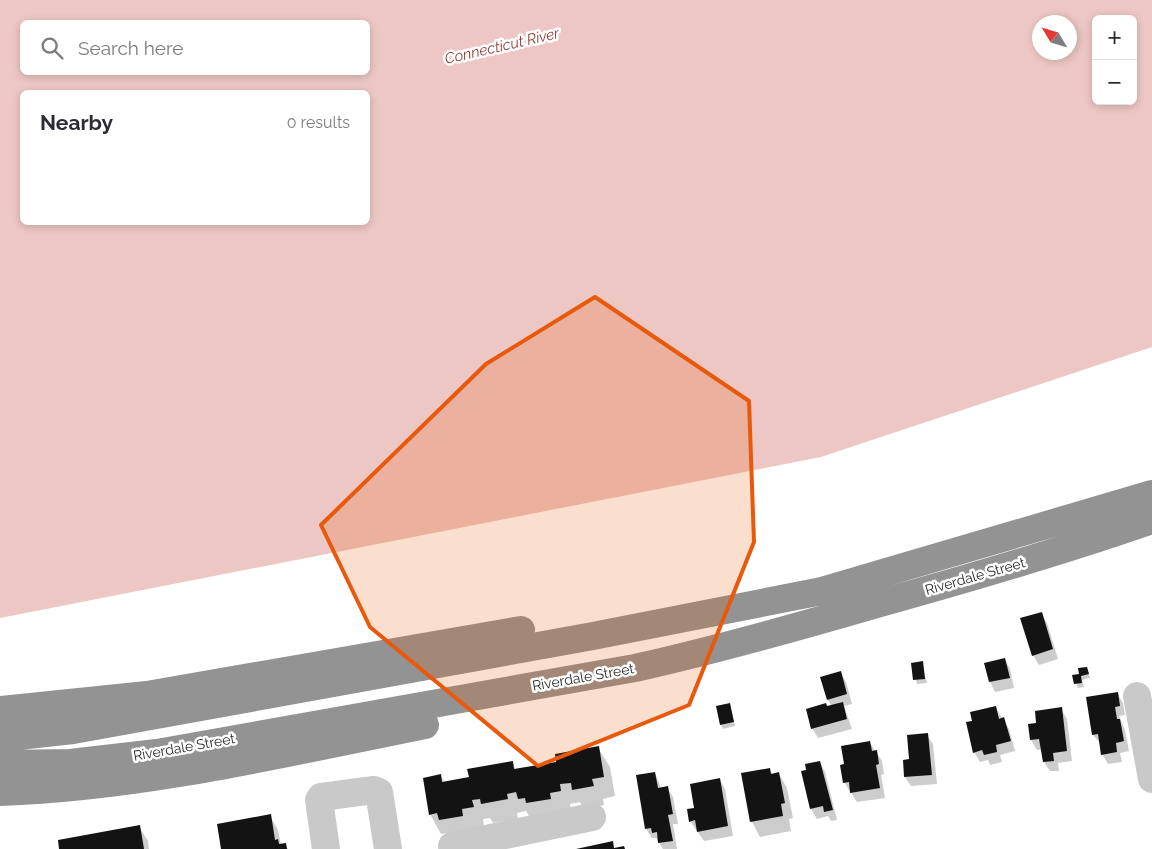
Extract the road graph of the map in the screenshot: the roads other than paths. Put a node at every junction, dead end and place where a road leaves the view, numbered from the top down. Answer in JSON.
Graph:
{"nodes":[{"id":1,"x":1152,"y":494,"type":"edge"},
{"id":2,"x":1152,"y":520,"type":"edge"},
{"id":3,"x":822,"y":591,"type":"junction"},
{"id":4,"x":706,"y":652,"type":"junction"},
{"id":5,"x":1137,"y":696,"type":"dead end"},
{"id":6,"x":0,"y":710,"type":"edge"},
{"id":7,"x":0,"y":738,"type":"edge"},
{"id":8,"x":0,"y":764,"type":"edge"},
{"id":9,"x":1152,"y":779,"type":"edge"},
{"id":10,"x":0,"y":792,"type":"edge"},
{"id":11,"x":592,"y":817,"type":"dead end"},
{"id":12,"x":528,"y":840,"type":"edge"},
{"id":13,"x":452,"y":846,"type":"dead end"},
{"id":14,"x":326,"y":849,"type":"edge"},
{"id":15,"x":388,"y":849,"type":"edge"}],
"edges":[{"from":1,"to":3,"type":"highway","name":"Riverdale Street"},
{"from":2,"to":4,"type":"highway","name":"Riverdale Street"},
{"from":3,"to":6,"type":"highway"},
{"from":3,"to":7,"type":"highway","name":"Riverdale Street"},
{"from":4,"to":8,"type":"highway","name":"Riverdale Street"},
{"from":4,"to":10,"type":"highway"},
{"from":5,"to":9,"type":"lane"},
{"from":11,"to":12,"type":"lane"},
{"from":12,"to":13,"type":"lane"},
{"from":14,"to":15,"type":"lane"}]}
